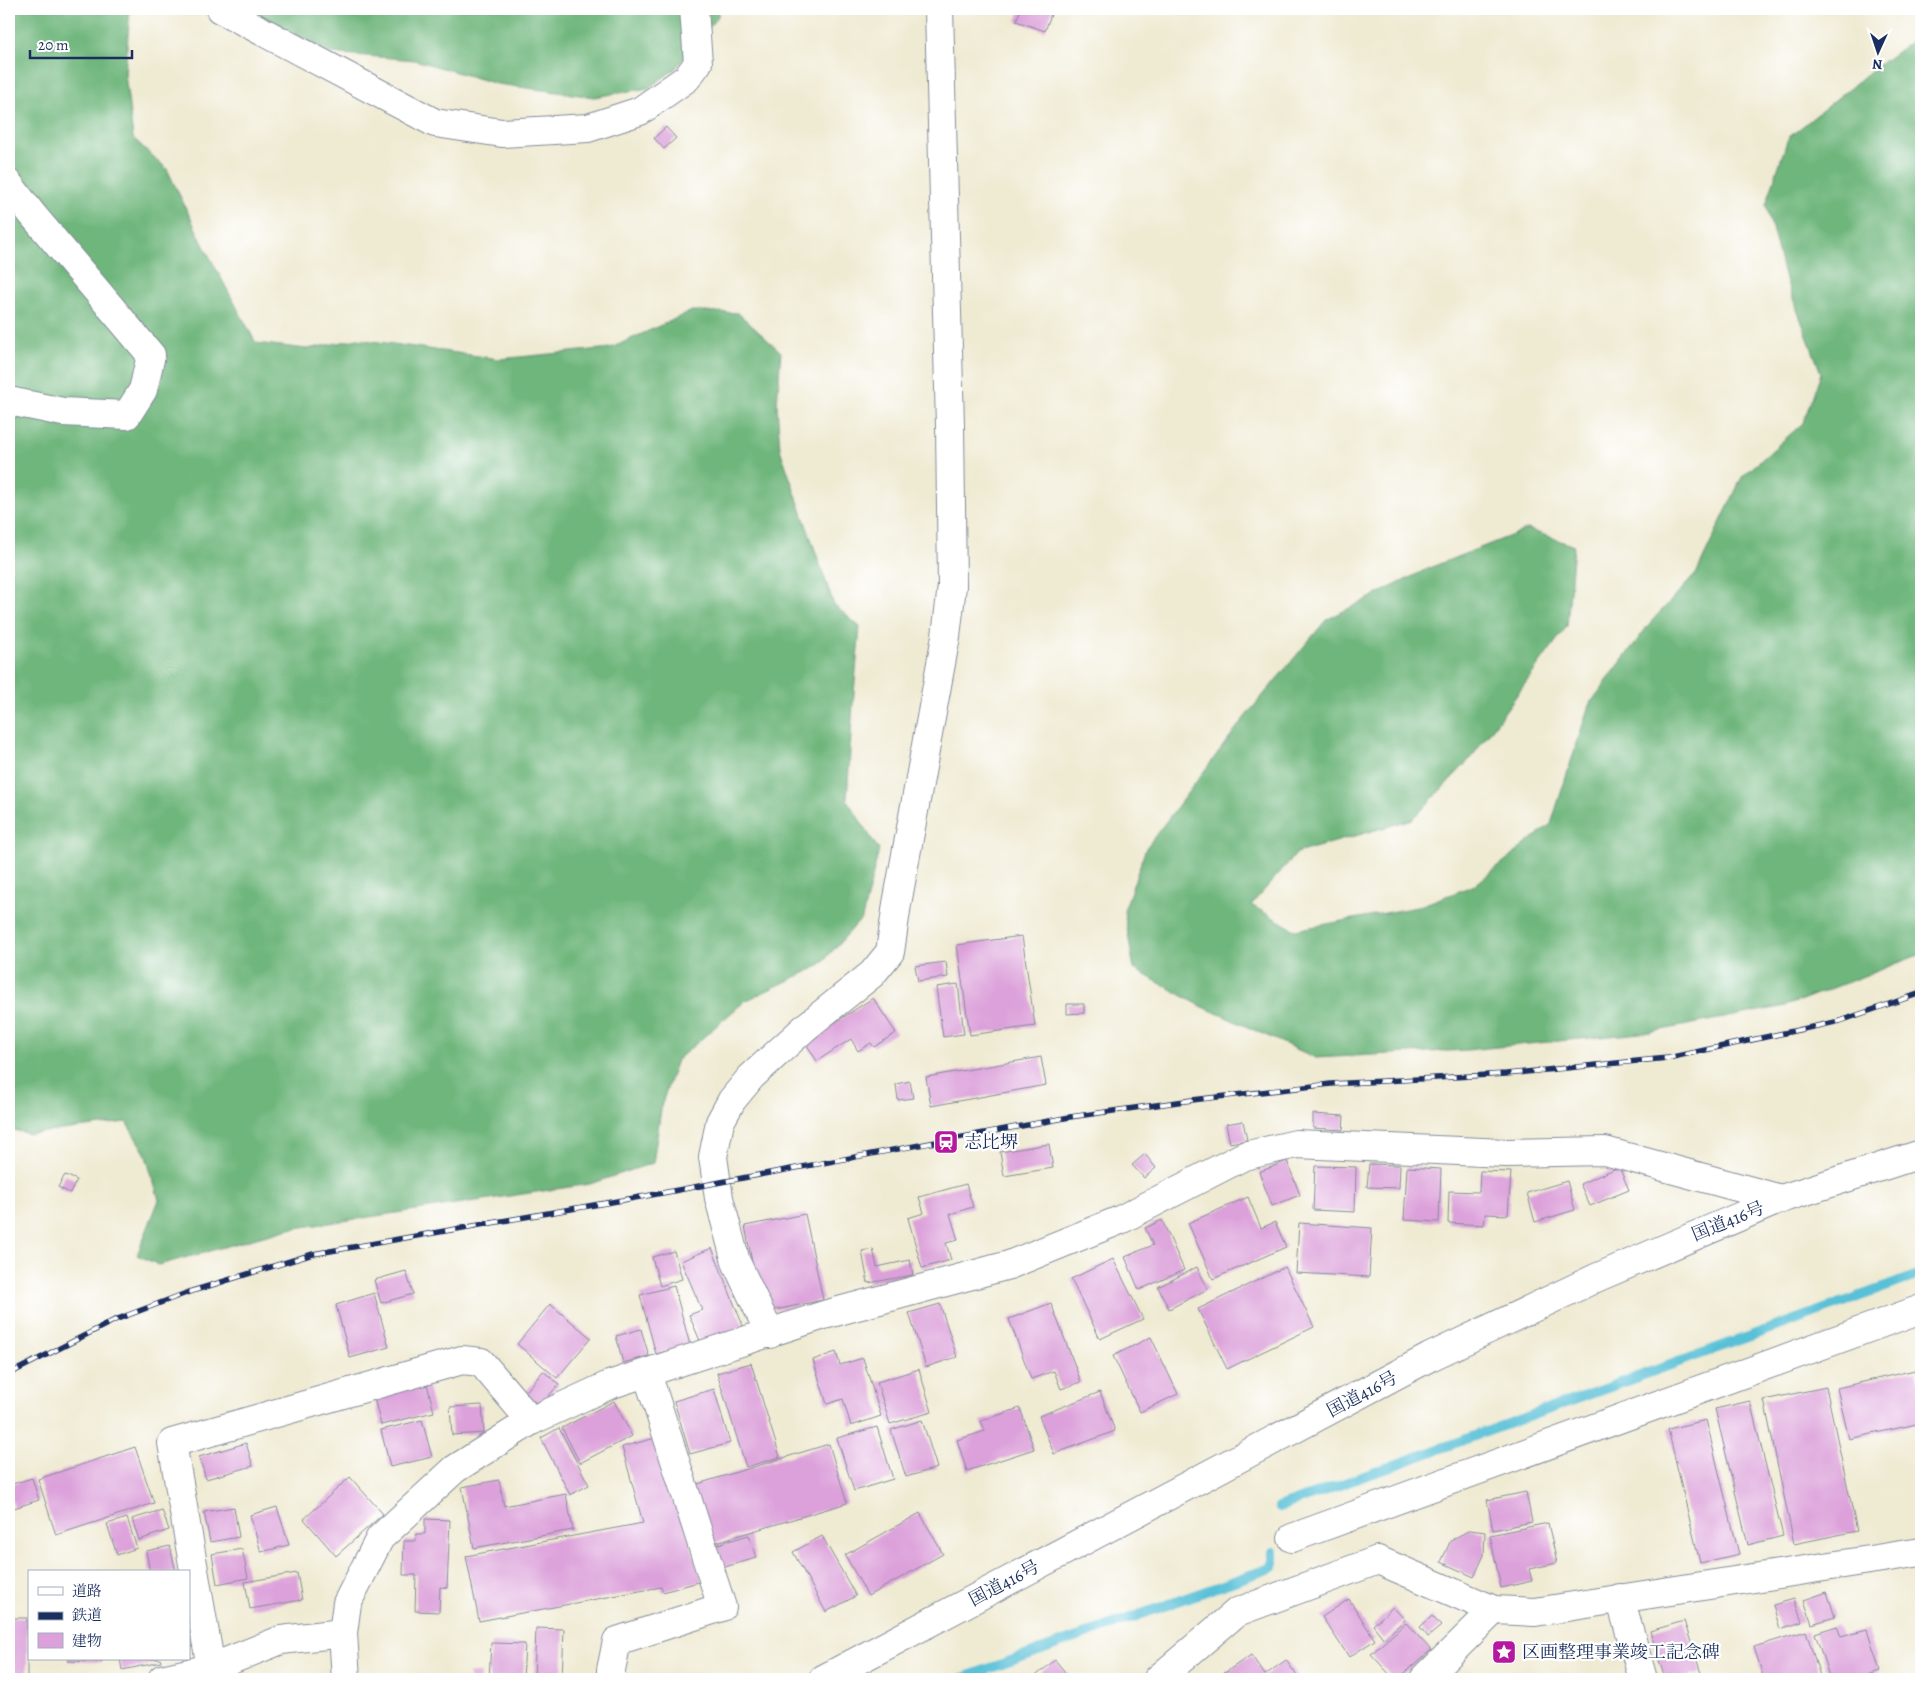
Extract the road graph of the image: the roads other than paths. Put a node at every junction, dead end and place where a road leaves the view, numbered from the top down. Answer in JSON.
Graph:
{"nodes":[{"id":1,"x":220,"y":9,"type":"edge"},
{"id":2,"x":694,"y":9,"type":"edge"},
{"id":3,"x":939,"y":9,"type":"edge"},
{"id":4,"x":9,"y":184,"type":"edge"},
{"id":5,"x":9,"y":401,"type":"edge"},
{"id":6,"x":1921,"y":1154,"type":"edge"},
{"id":7,"x":1781,"y":1199,"type":"junction"},
{"id":8,"x":1921,"y":1309,"type":"edge"},
{"id":9,"x":770,"y":1334,"type":"junction"},
{"id":10,"x":647,"y":1373,"type":"junction"},
{"id":11,"x":531,"y":1421,"type":"junction"},
{"id":12,"x":1292,"y":1538,"type":"dead end"},
{"id":13,"x":1921,"y":1552,"type":"edge"},
{"id":14,"x":1620,"y":1598,"type":"junction"},
{"id":15,"x":1494,"y":1610,"type":"junction"},
{"id":16,"x":343,"y":1633,"type":"junction"},
{"id":17,"x":211,"y":1668,"type":"junction"},
{"id":18,"x":162,"y":1679,"type":"edge"},
{"id":19,"x":346,"y":1679,"type":"edge"},
{"id":20,"x":611,"y":1679,"type":"edge"},
{"id":21,"x":823,"y":1679,"type":"edge"},
{"id":22,"x":1158,"y":1679,"type":"edge"},
{"id":23,"x":1424,"y":1679,"type":"edge"},
{"id":24,"x":1643,"y":1679,"type":"edge"}],
"edges":[{"from":1,"to":2,"type":"main road"},
{"from":3,"to":9,"type":"main road"},
{"from":4,"to":5,"type":"main road"},
{"from":6,"to":7,"type":"main road","name":"国道416号"},
{"from":7,"to":9,"type":"main road"},
{"from":7,"to":21,"type":"main road","name":"国道416号"},
{"from":8,"to":12,"type":"main road"},
{"from":9,"to":10,"type":"main road"},
{"from":10,"to":11,"type":"main road"},
{"from":10,"to":20,"type":"main road"},
{"from":11,"to":16,"type":"main road"},
{"from":11,"to":17,"type":"main road"},
{"from":13,"to":14,"type":"main road"},
{"from":14,"to":15,"type":"main road"},
{"from":14,"to":24,"type":"main road"},
{"from":15,"to":22,"type":"main road"},
{"from":15,"to":23,"type":"main road"},
{"from":16,"to":17,"type":"main road"},
{"from":16,"to":19,"type":"main road"},
{"from":17,"to":18,"type":"main road"}]}
